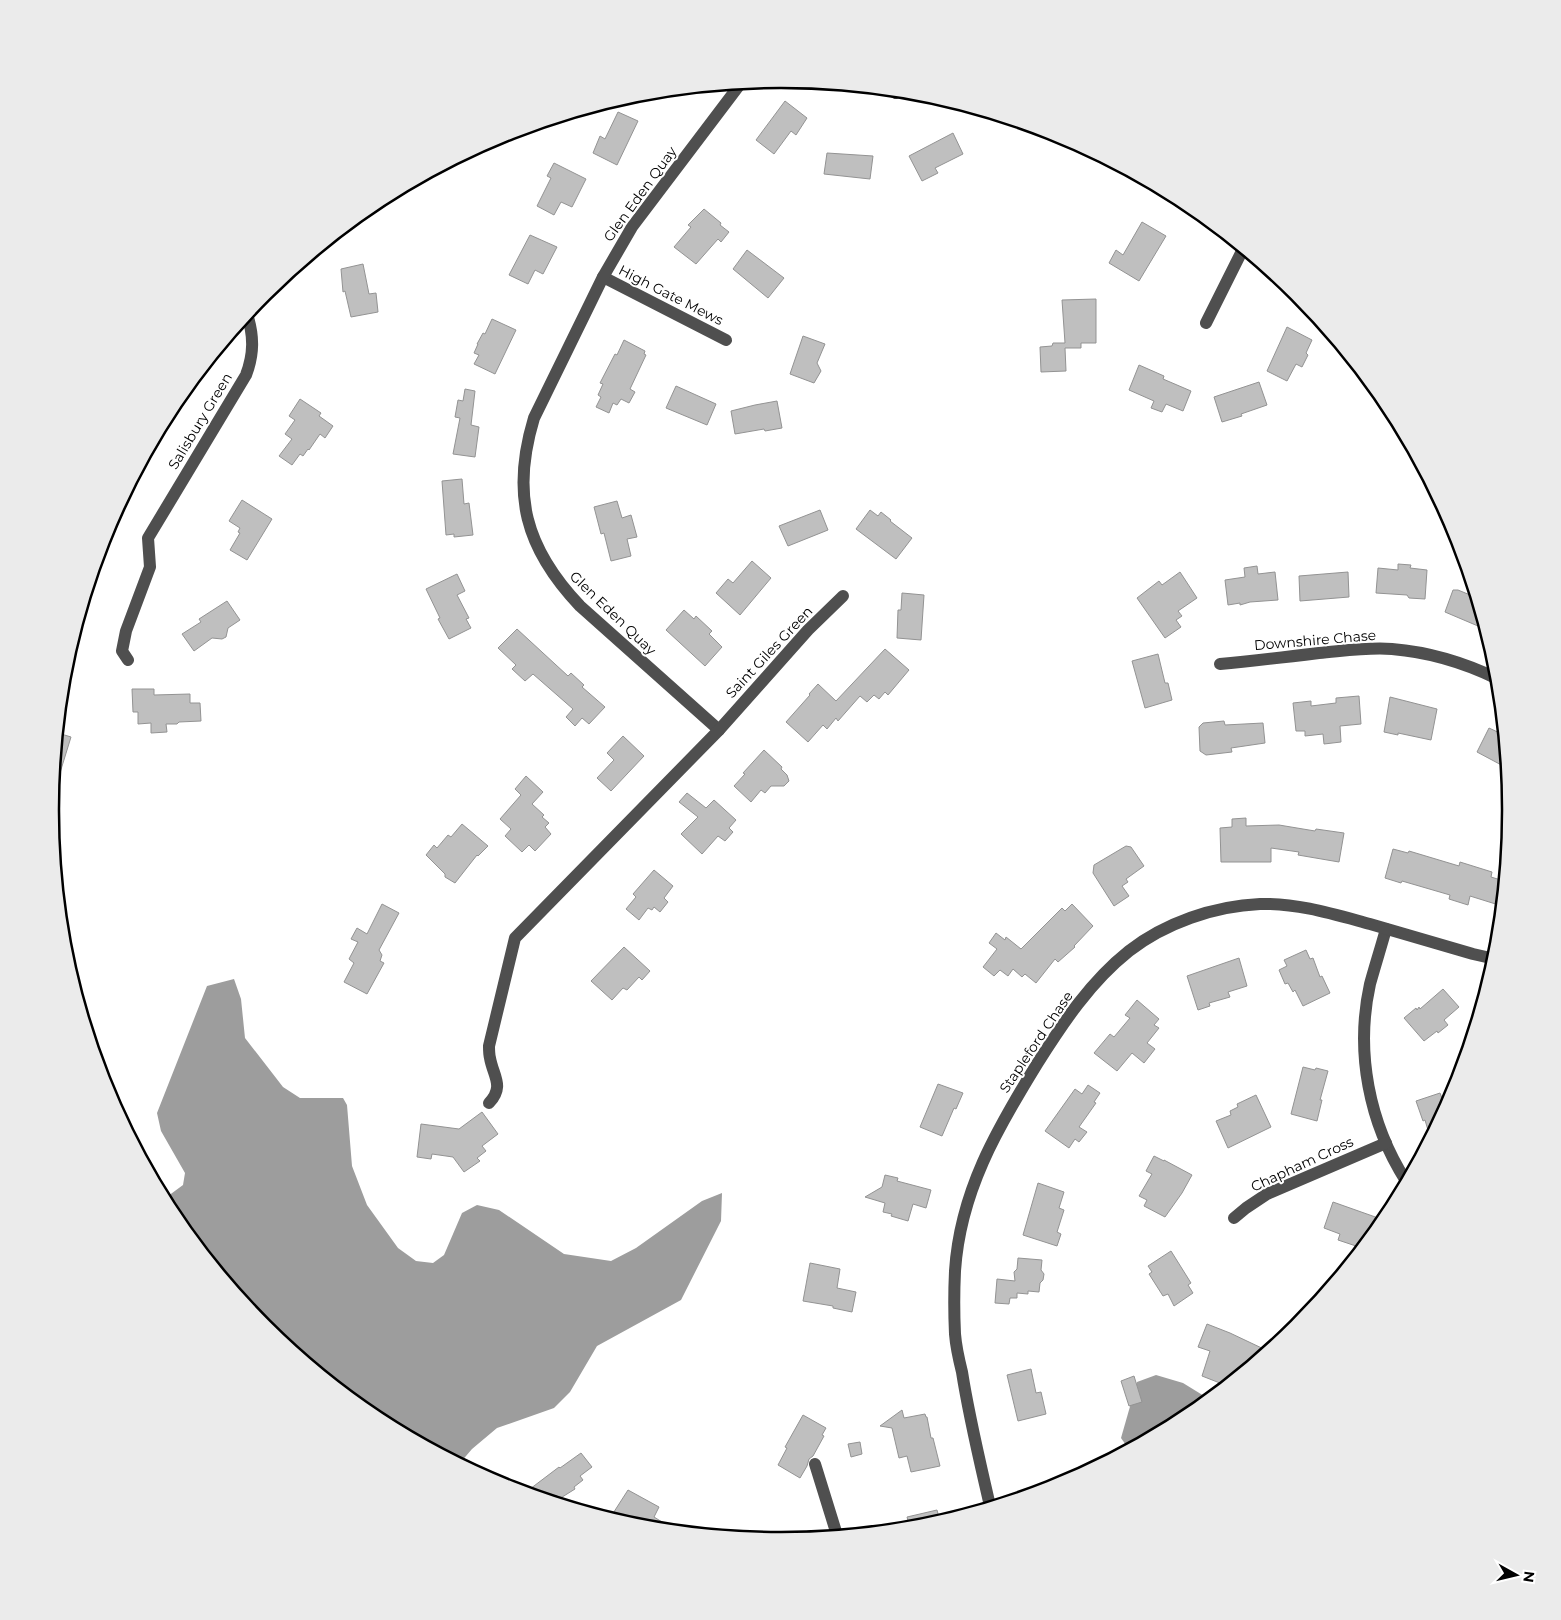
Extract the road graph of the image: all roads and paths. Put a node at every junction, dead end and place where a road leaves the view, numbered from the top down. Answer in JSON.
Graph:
{"nodes":[{"id":1,"x":736,"y":90,"type":"edge"},
{"id":2,"x":1240,"y":254,"type":"edge"},
{"id":3,"x":603,"y":277,"type":"junction"},
{"id":4,"x":249,"y":322,"type":"edge"},
{"id":5,"x":1206,"y":323,"type":"dead end"},
{"id":6,"x":726,"y":340,"type":"dead end"},
{"id":7,"x":844,"y":596,"type":"dead end"},
{"id":8,"x":128,"y":660,"type":"dead end"},
{"id":9,"x":1220,"y":664,"type":"dead end"},
{"id":10,"x":1489,"y":675,"type":"edge"},
{"id":11,"x":718,"y":730,"type":"junction"},
{"id":12,"x":1386,"y":929,"type":"junction"},
{"id":13,"x":1487,"y":957,"type":"edge"},
{"id":14,"x":489,"y":1103,"type":"dead end"},
{"id":15,"x":1386,"y":1143,"type":"junction"},
{"id":16,"x":1403,"y":1176,"type":"edge"},
{"id":17,"x":1234,"y":1218,"type":"dead end"},
{"id":18,"x":815,"y":1464,"type":"dead end"},
{"id":19,"x":989,"y":1500,"type":"edge"},
{"id":20,"x":835,"y":1529,"type":"edge"}],
"edges":[{"from":1,"to":3,"type":"street","name":"Glen Eden Quay"},
{"from":2,"to":5,"type":"street"},
{"from":3,"to":6,"type":"street","name":"High Gate Mews"},
{"from":3,"to":11,"type":"street","name":"Glen Eden Quay"},
{"from":4,"to":8,"type":"street","name":"Salisbury Green"},
{"from":7,"to":11,"type":"street","name":"Saint Giles Green"},
{"from":9,"to":10,"type":"street","name":"Downshire Chase"},
{"from":11,"to":14,"type":"street"},
{"from":12,"to":13,"type":"street","name":"Stapleford Chase"},
{"from":12,"to":15,"type":"street"},
{"from":12,"to":19,"type":"street","name":"Stapleford Chase"},
{"from":15,"to":16,"type":"street"},
{"from":15,"to":17,"type":"street","name":"Chapham Cross"},
{"from":18,"to":20,"type":"street"}]}
